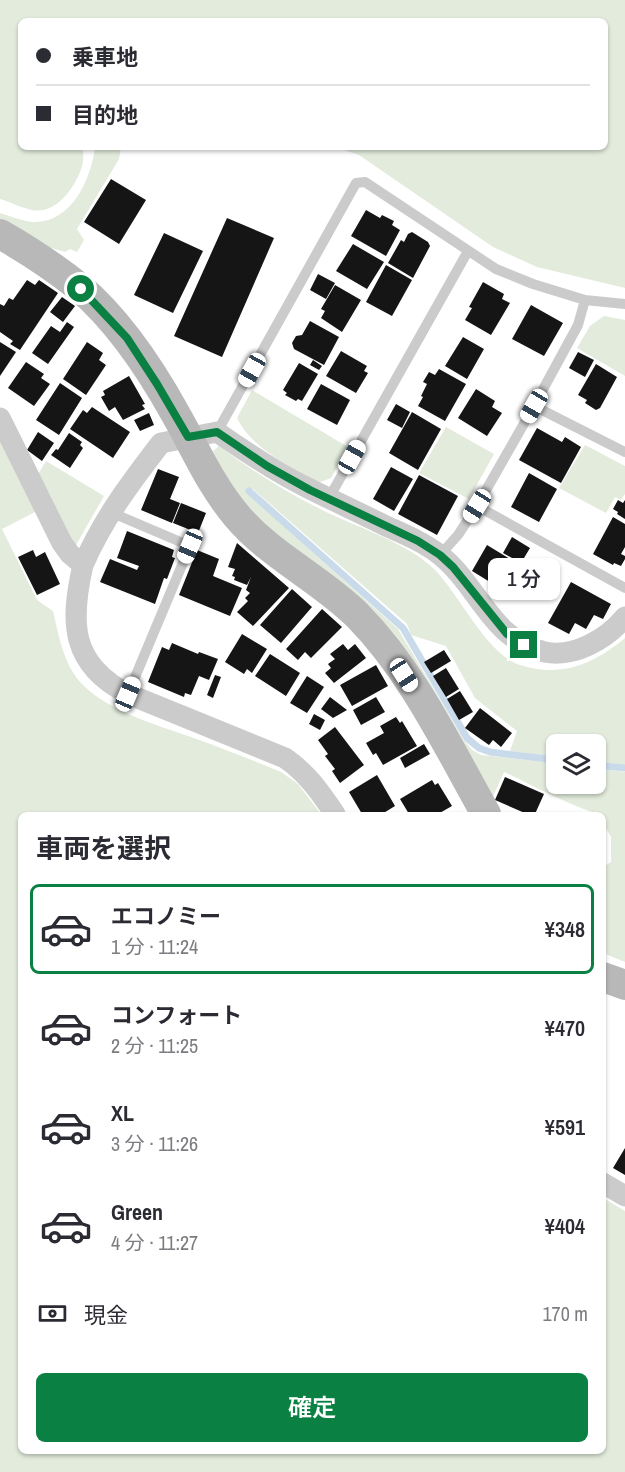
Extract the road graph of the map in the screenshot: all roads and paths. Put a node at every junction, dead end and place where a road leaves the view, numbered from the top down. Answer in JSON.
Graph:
{"nodes":[{"id":1,"x":0,"y":234,"type":"edge"},
{"id":2,"x":468,"y":251,"type":"junction"},
{"id":3,"x":585,"y":300,"type":"junction"},
{"id":4,"x":625,"y":304,"type":"edge"},
{"id":5,"x":534,"y":406,"type":"junction"},
{"id":6,"x":0,"y":418,"type":"edge"},
{"id":7,"x":203,"y":434,"type":"junction"},
{"id":8,"x":625,"y":452,"type":"edge"},
{"id":9,"x":329,"y":498,"type":"junction"},
{"id":10,"x":477,"y":506,"type":"junction"},
{"id":11,"x":110,"y":511,"type":"junction"},
{"id":12,"x":440,"y":555,"type":"junction"},
{"id":13,"x":83,"y":565,"type":"junction"},
{"id":14,"x":625,"y":588,"type":"edge"},
{"id":15,"x":625,"y":617,"type":"edge"},
{"id":16,"x":128,"y":694,"type":"junction"},
{"id":17,"x":334,"y":812,"type":"edge"},
{"id":18,"x":485,"y":812,"type":"edge"},
{"id":19,"x":606,"y":978,"type":"edge"},
{"id":20,"x":625,"y":985,"type":"edge"},
{"id":21,"x":606,"y":1185,"type":"edge"},
{"id":22,"x":625,"y":1196,"type":"edge"}],
"edges":[{"from":1,"to":7,"type":"main road"},
{"from":2,"to":3,"type":"lane"},
{"from":2,"to":7,"type":"lane"},
{"from":2,"to":9,"type":"lane"},
{"from":3,"to":4,"type":"lane"},
{"from":3,"to":5,"type":"lane"},
{"from":5,"to":8,"type":"lane"},
{"from":5,"to":10,"type":"lane"},
{"from":6,"to":13,"type":"street"},
{"from":7,"to":9,"type":"street"},
{"from":7,"to":11,"type":"street"},
{"from":7,"to":18,"type":"main road"},
{"from":9,"to":12,"type":"street"},
{"from":10,"to":12,"type":"lane"},
{"from":10,"to":14,"type":"lane"},
{"from":11,"to":13,"type":"street"},
{"from":11,"to":16,"type":"lane"},
{"from":12,"to":15,"type":"street"},
{"from":13,"to":16,"type":"street"},
{"from":16,"to":17,"type":"street"},
{"from":19,"to":20,"type":"main road"},
{"from":21,"to":22,"type":"street"}]}
